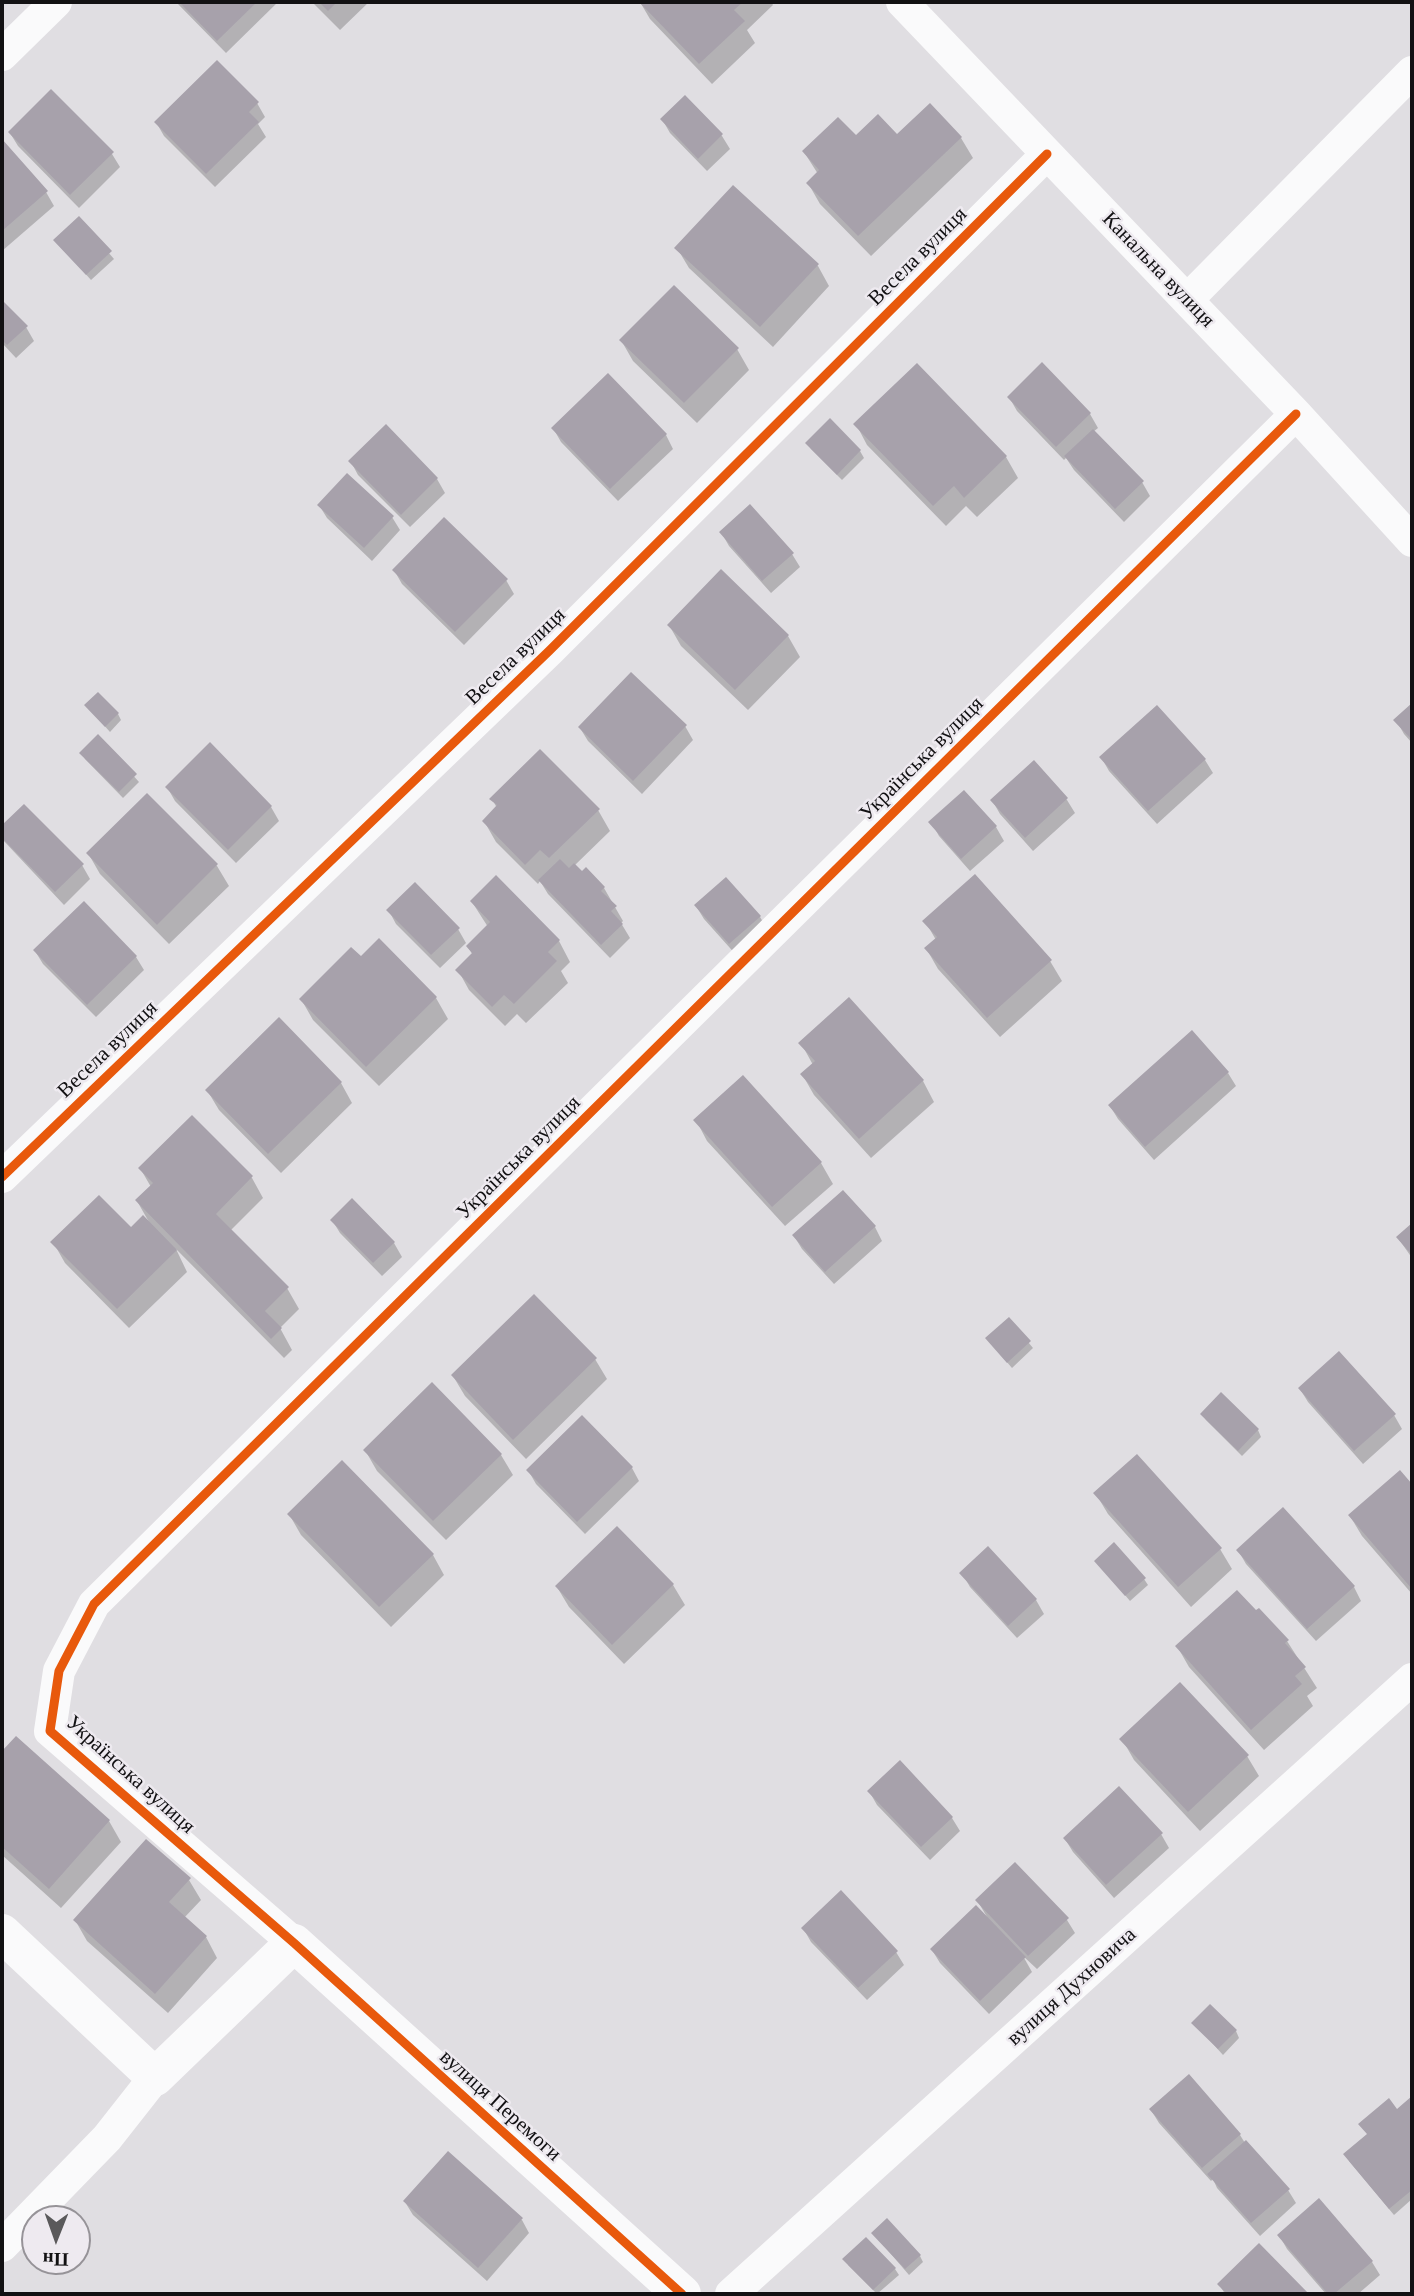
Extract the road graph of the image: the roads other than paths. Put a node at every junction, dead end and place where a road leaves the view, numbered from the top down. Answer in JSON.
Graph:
{"nodes":[{"id":1,"x":57,"y":2,"type":"edge"},
{"id":2,"x":902,"y":2,"type":"edge"},
{"id":3,"x":2,"y":55,"type":"edge"},
{"id":4,"x":1412,"y":72,"type":"edge"},
{"id":5,"x":1047,"y":154,"type":"junction"},
{"id":6,"x":1187,"y":300,"type":"junction"},
{"id":7,"x":1296,"y":414,"type":"junction"},
{"id":8,"x":1412,"y":541,"type":"edge"},
{"id":9,"x":2,"y":1177,"type":"edge"},
{"id":10,"x":1412,"y":1679,"type":"edge"},
{"id":11,"x":2,"y":1933,"type":"edge"},
{"id":12,"x":294,"y":1943,"type":"junction"},
{"id":13,"x":155,"y":2077,"type":"junction"},
{"id":14,"x":2,"y":2246,"type":"edge"},
{"id":15,"x":682,"y":2294,"type":"edge"},
{"id":16,"x":731,"y":2294,"type":"edge"}],
"edges":[{"from":1,"to":3,"type":"street"},
{"from":2,"to":5,"type":"street","name":"Канальна вулиця"},
{"from":4,"to":6,"type":"street"},
{"from":5,"to":6,"type":"street","name":"Канальна вулиця"},
{"from":5,"to":9,"type":"street","name":"Весела вулиця"},
{"from":6,"to":7,"type":"street","name":"Канальна вулиця"},
{"from":7,"to":8,"type":"street","name":"Канальна вулиця"},
{"from":7,"to":12,"type":"street","name":"Українська вулиця"},
{"from":10,"to":16,"type":"street","name":"вулиця Духновича"},
{"from":11,"to":13,"type":"street"},
{"from":12,"to":13,"type":"street"},
{"from":12,"to":15,"type":"street","name":"вулиця Перемоги"},
{"from":13,"to":14,"type":"street"}]}
